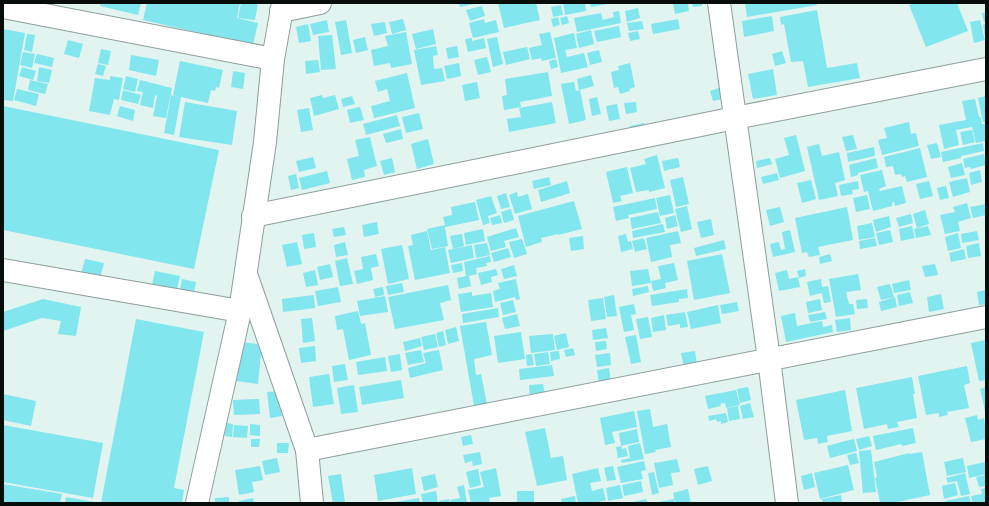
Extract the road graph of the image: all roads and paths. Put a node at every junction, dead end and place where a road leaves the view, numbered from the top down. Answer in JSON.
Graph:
{"nodes":[{"id":1,"x":320,"y":3,"type":"edge"},
{"id":2,"x":719,"y":3,"type":"edge"},
{"id":3,"x":3,"y":7,"type":"edge"},
{"id":4,"x":282,"y":7,"type":"edge"},
{"id":5,"x":273,"y":59,"type":"junction"},
{"id":6,"x":986,"y":69,"type":"edge"},
{"id":7,"x":735,"y":118,"type":"junction"},
{"id":8,"x":253,"y":216,"type":"junction"},
{"id":9,"x":3,"y":270,"type":"edge"},
{"id":10,"x":246,"y":272,"type":"junction"},
{"id":11,"x":240,"y":311,"type":"junction"},
{"id":12,"x":986,"y":317,"type":"edge"},
{"id":13,"x":769,"y":359,"type":"junction"},
{"id":14,"x":307,"y":450,"type":"junction"},
{"id":15,"x":197,"y":503,"type":"edge"},
{"id":16,"x":312,"y":503,"type":"edge"},
{"id":17,"x":787,"y":503,"type":"edge"}],
"edges":[{"from":1,"to":4,"type":"street"},
{"from":2,"to":7,"type":"street"},
{"from":3,"to":5,"type":"street"},
{"from":4,"to":5,"type":"street"},
{"from":5,"to":8,"type":"street"},
{"from":6,"to":7,"type":"street"},
{"from":7,"to":8,"type":"street"},
{"from":7,"to":13,"type":"street"},
{"from":8,"to":10,"type":"street"},
{"from":9,"to":11,"type":"street"},
{"from":10,"to":11,"type":"street"},
{"from":10,"to":14,"type":"street"},
{"from":11,"to":15,"type":"street"},
{"from":12,"to":13,"type":"street"},
{"from":13,"to":14,"type":"street"},
{"from":13,"to":17,"type":"street"},
{"from":14,"to":16,"type":"street"}]}
